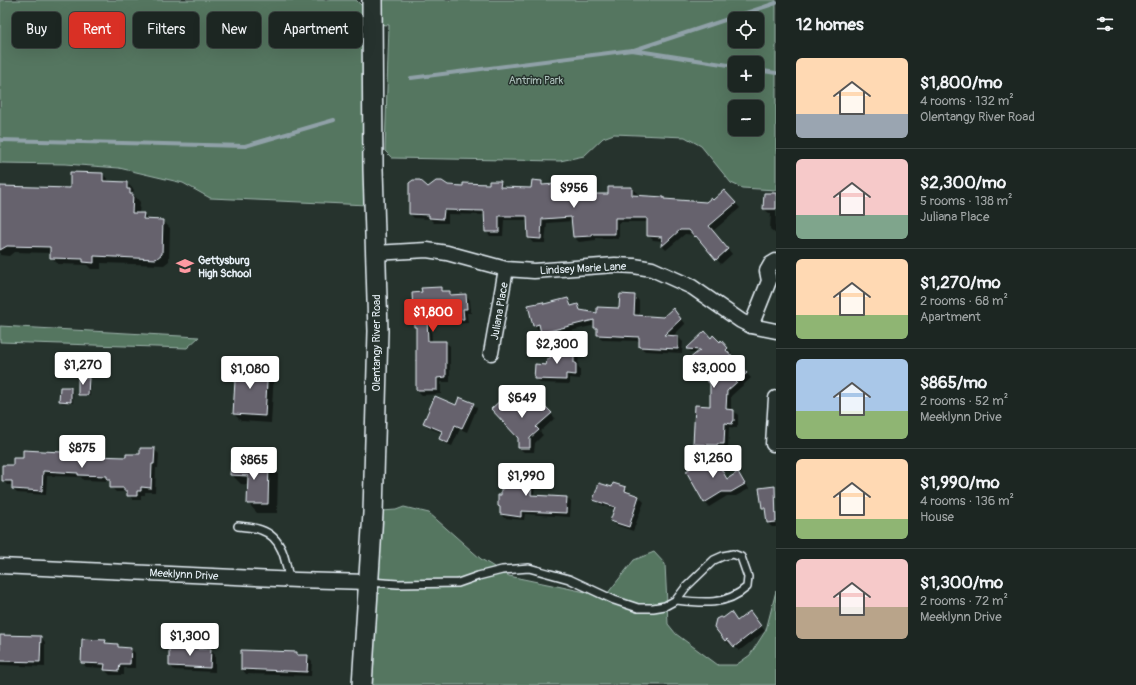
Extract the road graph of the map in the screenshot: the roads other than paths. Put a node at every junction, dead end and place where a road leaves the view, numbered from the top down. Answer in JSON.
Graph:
{"nodes":[{"id":1,"x":372,"y":0,"type":"edge"},
{"id":2,"x":376,"y":253,"type":"junction"},
{"id":3,"x":776,"y":261,"type":"edge"},
{"id":4,"x":506,"y":269,"type":"junction"},
{"id":5,"x":751,"y":326,"type":"junction"},
{"id":6,"x":776,"y":331,"type":"edge"},
{"id":7,"x":492,"y":353,"type":"dead end"},
{"id":8,"x":776,"y":398,"type":"edge"},
{"id":9,"x":773,"y":444,"type":"dead end"},
{"id":10,"x":238,"y":526,"type":"dead end"},
{"id":11,"x":0,"y":566,"type":"edge"},
{"id":12,"x":289,"y":580,"type":"junction"},
{"id":13,"x":368,"y":582,"type":"junction"},
{"id":14,"x":676,"y":600,"type":"junction"},
{"id":15,"x":362,"y":685,"type":"edge"}],
"edges":[{"from":1,"to":2,"type":"main road","name":"Olentangy River Road"},
{"from":2,"to":4,"type":"street","name":"Lindsey Marie Lane"},
{"from":2,"to":13,"type":"main road","name":"Olentangy River Road"},
{"from":3,"to":5,"type":"street"},
{"from":4,"to":5,"type":"street","name":"Lindsey Marie Lane"},
{"from":4,"to":7,"type":"street","name":"Juliana Place"},
{"from":5,"to":6,"type":"street","name":"Lindsey Marie Lane"},
{"from":8,"to":9,"type":"street"},
{"from":10,"to":12,"type":"lane"},
{"from":11,"to":12,"type":"street","name":"Meeklynn Drive"},
{"from":12,"to":13,"type":"street","name":"Meeklynn Drive"},
{"from":13,"to":14,"type":"lane"},
{"from":13,"to":15,"type":"main road","name":"Olentangy River Road"},
{"from":14,"to":14,"type":"lane"}]}
